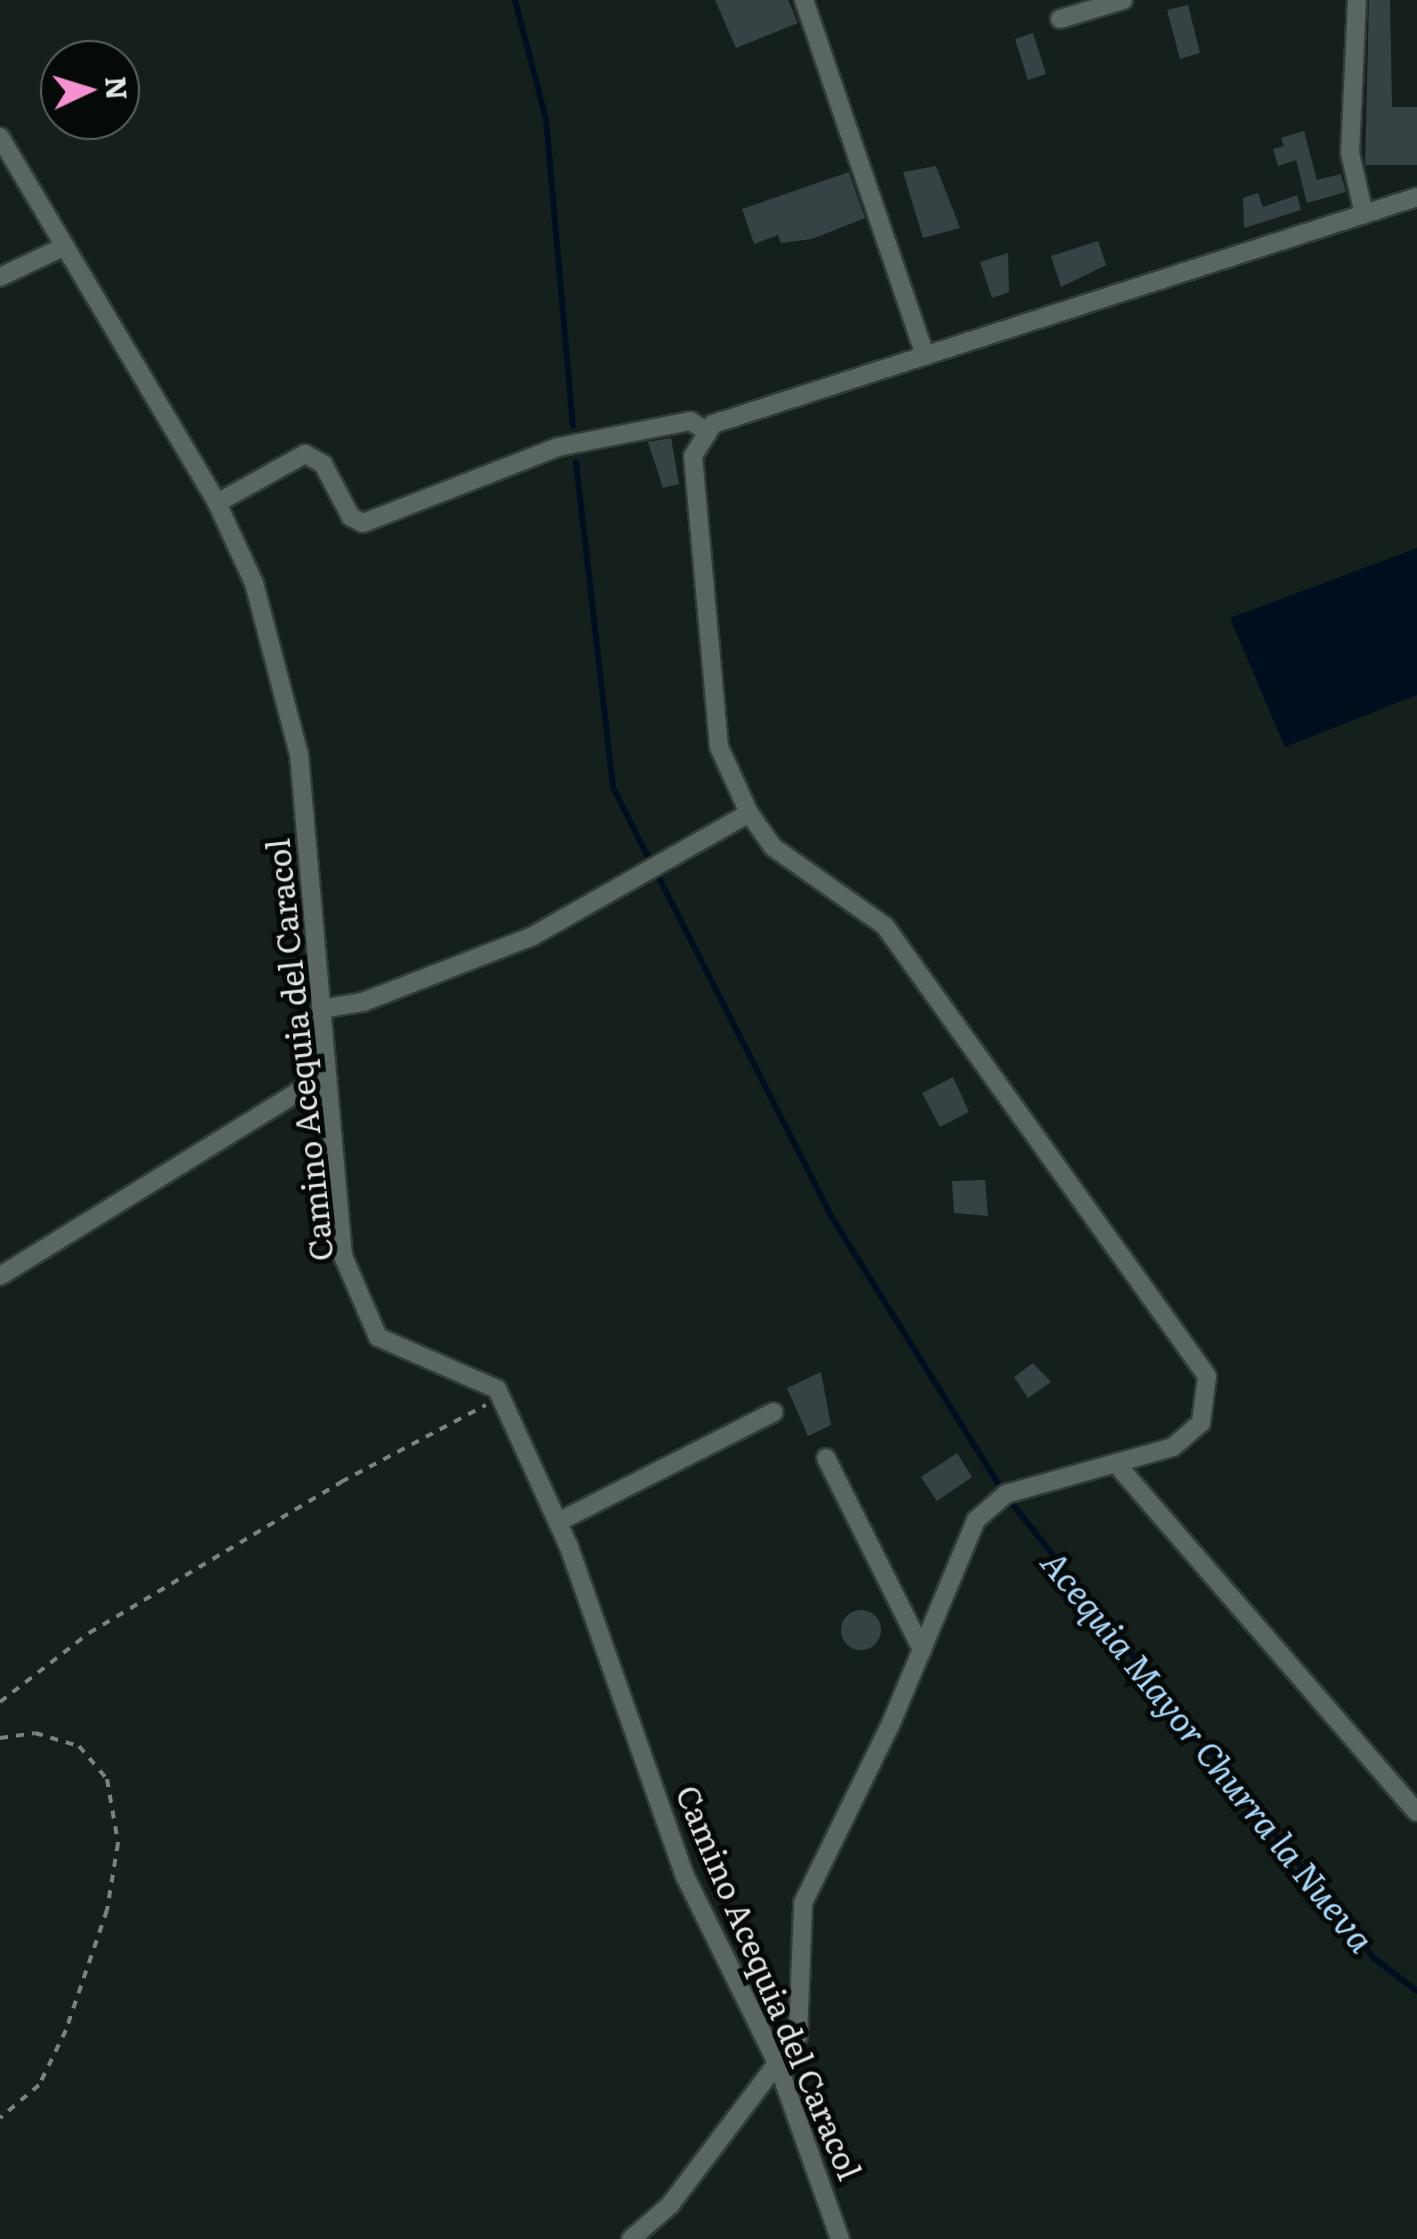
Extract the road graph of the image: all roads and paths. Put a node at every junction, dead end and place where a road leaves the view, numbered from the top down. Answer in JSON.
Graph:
{"nodes":[{"id":1,"x":804,"y":0,"type":"edge"},
{"id":2,"x":1122,"y":0,"type":"edge"},
{"id":3,"x":1357,"y":0,"type":"edge"},
{"id":4,"x":1060,"y":19,"type":"dead end"},
{"id":5,"x":0,"y":137,"type":"edge"},
{"id":6,"x":1417,"y":197,"type":"edge"},
{"id":7,"x":1364,"y":214,"type":"junction"},
{"id":8,"x":65,"y":246,"type":"junction"},
{"id":9,"x":0,"y":278,"type":"edge"},
{"id":10,"x":925,"y":356,"type":"junction"},
{"id":11,"x":708,"y":432,"type":"junction"},
{"id":12,"x":217,"y":503,"type":"junction"},
{"id":13,"x":749,"y":813,"type":"junction"},
{"id":14,"x":321,"y":1009,"type":"junction"},
{"id":15,"x":326,"y":1075,"type":"junction"},
{"id":16,"x":0,"y":1276,"type":"edge"},
{"id":17,"x":501,"y":1397,"type":"junction"},
{"id":18,"x":774,"y":1412,"type":"dead end"},
{"id":19,"x":826,"y":1458,"type":"dead end"},
{"id":20,"x":1118,"y":1466,"type":"junction"},
{"id":21,"x":558,"y":1522,"type":"junction"},
{"id":22,"x":922,"y":1650,"type":"junction"},
{"id":23,"x":0,"y":1702,"type":"edge"},
{"id":24,"x":0,"y":1738,"type":"edge"},
{"id":25,"x":1417,"y":1812,"type":"edge"},
{"id":26,"x":778,"y":2065,"type":"junction"},
{"id":27,"x":0,"y":2118,"type":"edge"},
{"id":28,"x":630,"y":2239,"type":"edge"},
{"id":29,"x":840,"y":2239,"type":"edge"}],
"edges":[{"from":1,"to":10,"type":"street"},
{"from":2,"to":4,"type":"street"},
{"from":3,"to":7,"type":"street"},
{"from":5,"to":8,"type":"street","name":"Camino Acequia del Caracol"},
{"from":6,"to":7,"type":"street"},
{"from":7,"to":10,"type":"street"},
{"from":8,"to":9,"type":"street"},
{"from":8,"to":12,"type":"street","name":"Camino Acequia del Caracol"},
{"from":10,"to":11,"type":"street"},
{"from":11,"to":12,"type":"street"},
{"from":11,"to":13,"type":"street"},
{"from":12,"to":14,"type":"street","name":"Camino Acequia del Caracol"},
{"from":13,"to":14,"type":"street"},
{"from":13,"to":20,"type":"street"},
{"from":14,"to":15,"type":"street","name":"Camino Acequia del Caracol"},
{"from":15,"to":16,"type":"street"},
{"from":15,"to":17,"type":"street","name":"Camino Acequia del Caracol"},
{"from":17,"to":21,"type":"street","name":"Camino Acequia del Caracol"},
{"from":17,"to":23,"type":"path"},
{"from":18,"to":21,"type":"street"},
{"from":19,"to":22,"type":"street"},
{"from":20,"to":22,"type":"street"},
{"from":20,"to":25,"type":"street"},
{"from":21,"to":26,"type":"street","name":"Camino Acequia del Caracol"},
{"from":22,"to":26,"type":"street"},
{"from":24,"to":27,"type":"path"},
{"from":26,"to":28,"type":"street"},
{"from":26,"to":29,"type":"street","name":"Camino Acequia del Caracol"}]}
